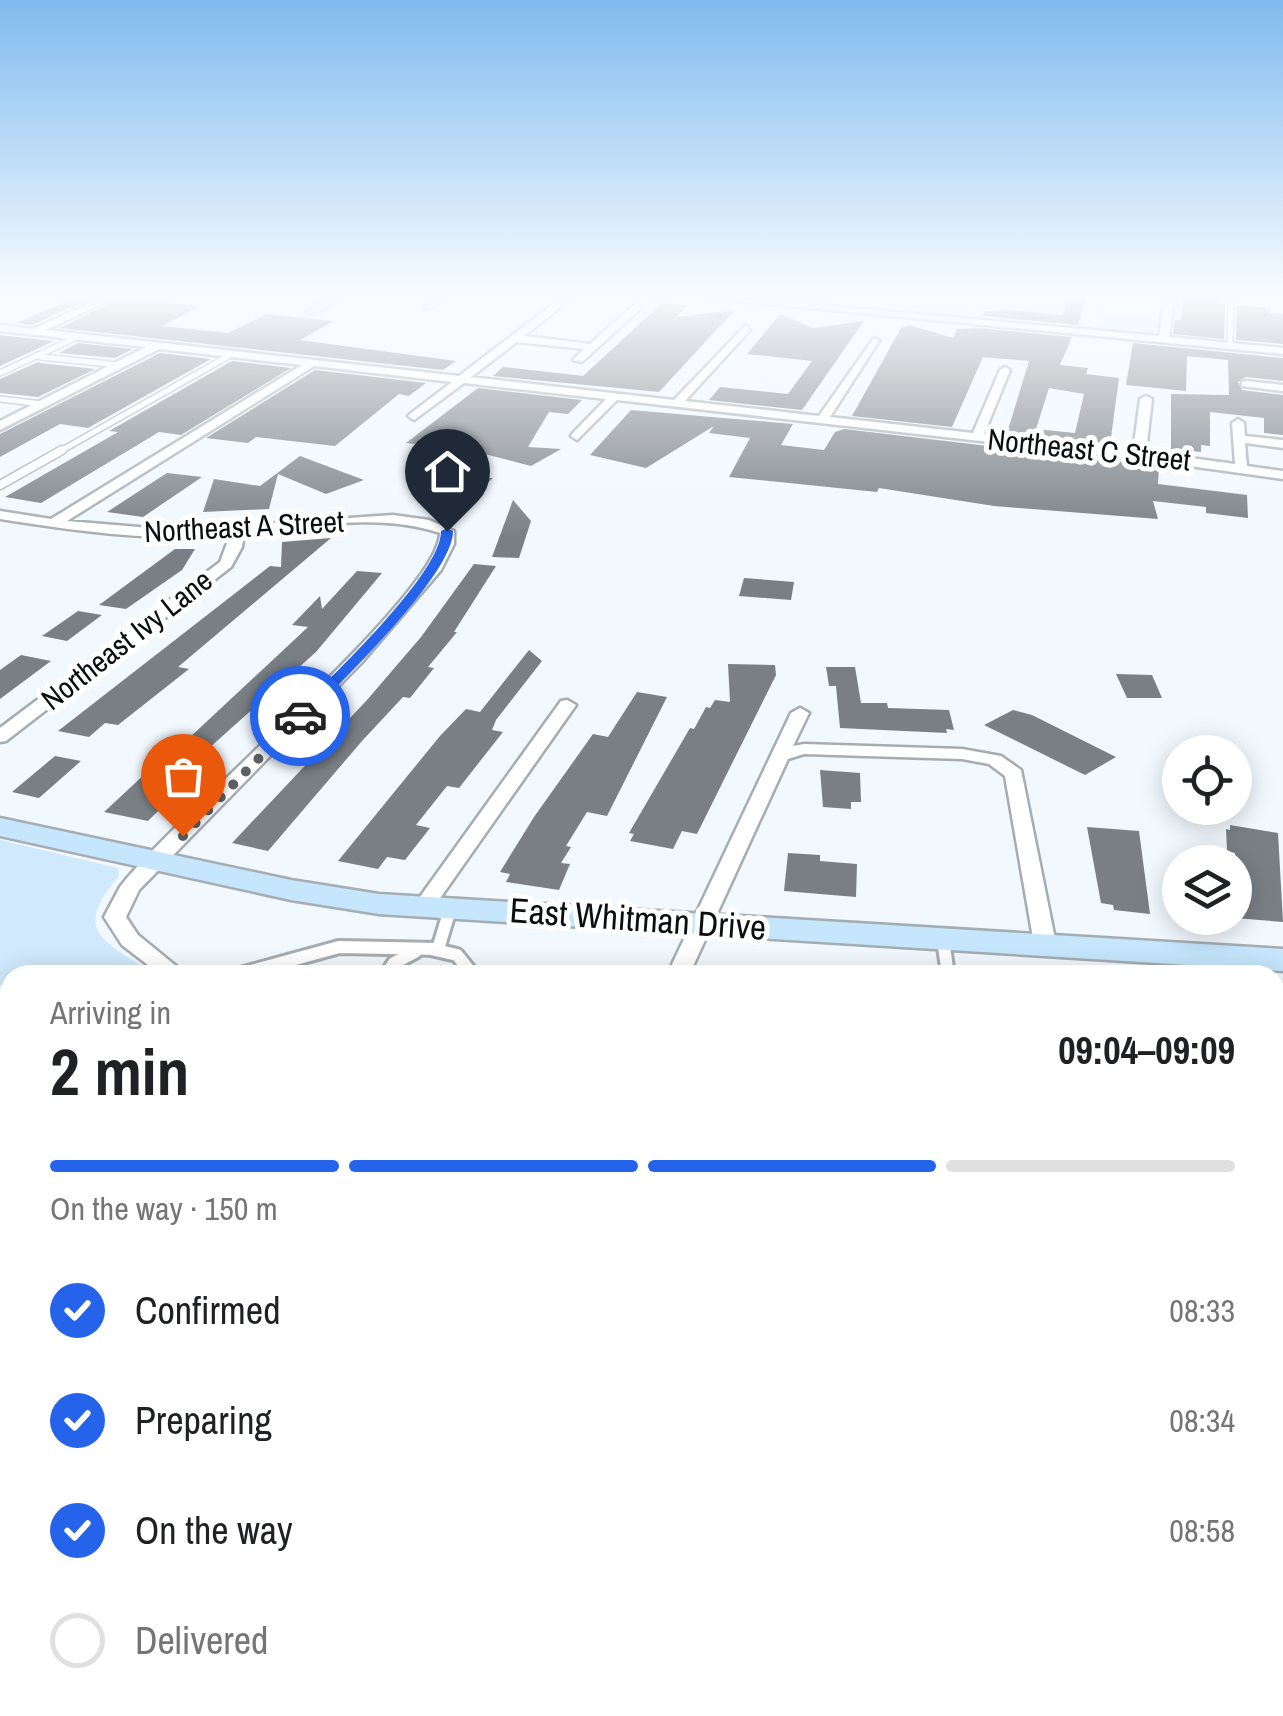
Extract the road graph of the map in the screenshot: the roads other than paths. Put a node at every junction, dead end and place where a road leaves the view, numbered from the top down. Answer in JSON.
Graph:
{"nodes":[{"id":1,"x":95,"y":377,"type":"edge"},
{"id":2,"x":191,"y":377,"type":"edge"},
{"id":3,"x":291,"y":377,"type":"edge"},
{"id":4,"x":440,"y":377,"type":"edge"},
{"id":5,"x":462,"y":377,"type":"edge"},
{"id":6,"x":701,"y":377,"type":"edge"},
{"id":7,"x":851,"y":377,"type":"edge"},
{"id":8,"x":1001,"y":377,"type":"edge"},
{"id":9,"x":459,"y":379,"type":"junction"},
{"id":10,"x":1246,"y":384,"type":"dead end"},
{"id":11,"x":1283,"y":388,"type":"edge"},
{"id":12,"x":614,"y":396,"type":"junction"},
{"id":13,"x":0,"y":399,"type":"edge"},
{"id":14,"x":1146,"y":399,"type":"dead end"},
{"id":15,"x":42,"y":404,"type":"junction"},
{"id":16,"x":677,"y":404,"type":"junction"},
{"id":17,"x":414,"y":416,"type":"dead end"},
{"id":18,"x":822,"y":420,"type":"junction"},
{"id":19,"x":1238,"y":423,"type":"dead end"},
{"id":20,"x":0,"y":426,"type":"edge"},
{"id":21,"x":576,"y":436,"type":"dead end"},
{"id":22,"x":978,"y":437,"type":"junction"},
{"id":23,"x":1239,"y":440,"type":"junction"},
{"id":24,"x":1283,"y":444,"type":"edge"},
{"id":25,"x":1139,"y":455,"type":"junction"},
{"id":26,"x":1241,"y":467,"type":"junction"},
{"id":27,"x":1283,"y":475,"type":"edge"},
{"id":28,"x":0,"y":485,"type":"edge"},
{"id":29,"x":0,"y":514,"type":"edge"},
{"id":30,"x":54,"y":523,"type":"junction"},
{"id":31,"x":237,"y":532,"type":"junction"},
{"id":32,"x":567,"y":705,"type":"dead end"},
{"id":33,"x":800,"y":713,"type":"dead end"},
{"id":34,"x":0,"y":738,"type":"edge"},
{"id":35,"x":781,"y":755,"type":"junction"},
{"id":36,"x":0,"y":827,"type":"edge"},
{"id":37,"x":158,"y":861,"type":"junction"},
{"id":38,"x":438,"y":906,"type":"junction"},
{"id":39,"x":702,"y":923,"type":"junction"},
{"id":40,"x":943,"y":938,"type":"junction"},
{"id":41,"x":1045,"y":944,"type":"junction"},
{"id":42,"x":438,"y":949,"type":"junction"},
{"id":43,"x":1283,"y":960,"type":"edge"},
{"id":44,"x":163,"y":965,"type":"edge"},
{"id":45,"x":273,"y":965,"type":"edge"},
{"id":46,"x":395,"y":965,"type":"edge"},
{"id":47,"x":469,"y":965,"type":"edge"},
{"id":48,"x":683,"y":965,"type":"edge"},
{"id":49,"x":947,"y":965,"type":"edge"}],
"edges":[{"from":1,"to":15,"type":"street"},
{"from":2,"to":28,"type":"lane"},
{"from":3,"to":30,"type":"street"},
{"from":4,"to":9,"type":"street","name":"Northeast C Street"},
{"from":5,"to":9,"type":"street"},
{"from":6,"to":16,"type":"street"},
{"from":7,"to":18,"type":"street"},
{"from":8,"to":22,"type":"street"},
{"from":9,"to":12,"type":"street","name":"Northeast C Street"},
{"from":9,"to":17,"type":"street"},
{"from":10,"to":11,"type":"street"},
{"from":12,"to":16,"type":"street","name":"Northeast C Street"},
{"from":12,"to":21,"type":"street"},
{"from":13,"to":15,"type":"lane"},
{"from":14,"to":25,"type":"street"},
{"from":15,"to":20,"type":"street"},
{"from":16,"to":18,"type":"street","name":"Northeast C Street"},
{"from":18,"to":22,"type":"street","name":"Northeast C Street"},
{"from":19,"to":23,"type":"street"},
{"from":22,"to":25,"type":"street","name":"Northeast C Street"},
{"from":23,"to":24,"type":"street"},
{"from":23,"to":26,"type":"street"},
{"from":25,"to":26,"type":"street","name":"Northeast C Street"},
{"from":26,"to":27,"type":"street","name":"Northeast C Street"},
{"from":29,"to":30,"type":"street","name":"Northeast A Street"},
{"from":30,"to":31,"type":"street","name":"Northeast A Street"},
{"from":31,"to":34,"type":"street","name":"Northeast Ivy Lane"},
{"from":31,"to":37,"type":"street","name":"Northeast A Street"},
{"from":32,"to":38,"type":"street"},
{"from":33,"to":35,"type":"street"},
{"from":35,"to":39,"type":"street"},
{"from":35,"to":41,"type":"street"},
{"from":36,"to":37,"type":"main road","name":"East Whitman Drive"},
{"from":37,"to":38,"type":"main road","name":"East Whitman Drive"},
{"from":37,"to":44,"type":"street"},
{"from":38,"to":39,"type":"main road","name":"East Whitman Drive"},
{"from":38,"to":42,"type":"lane"},
{"from":39,"to":40,"type":"main road","name":"East Whitman Drive"},
{"from":39,"to":48,"type":"street"},
{"from":40,"to":41,"type":"main road","name":"East Whitman Drive"},
{"from":40,"to":49,"type":"lane"},
{"from":41,"to":43,"type":"main road","name":"East Whitman Drive"},
{"from":42,"to":45,"type":"lane"},
{"from":42,"to":46,"type":"lane"},
{"from":42,"to":47,"type":"lane"}]}
